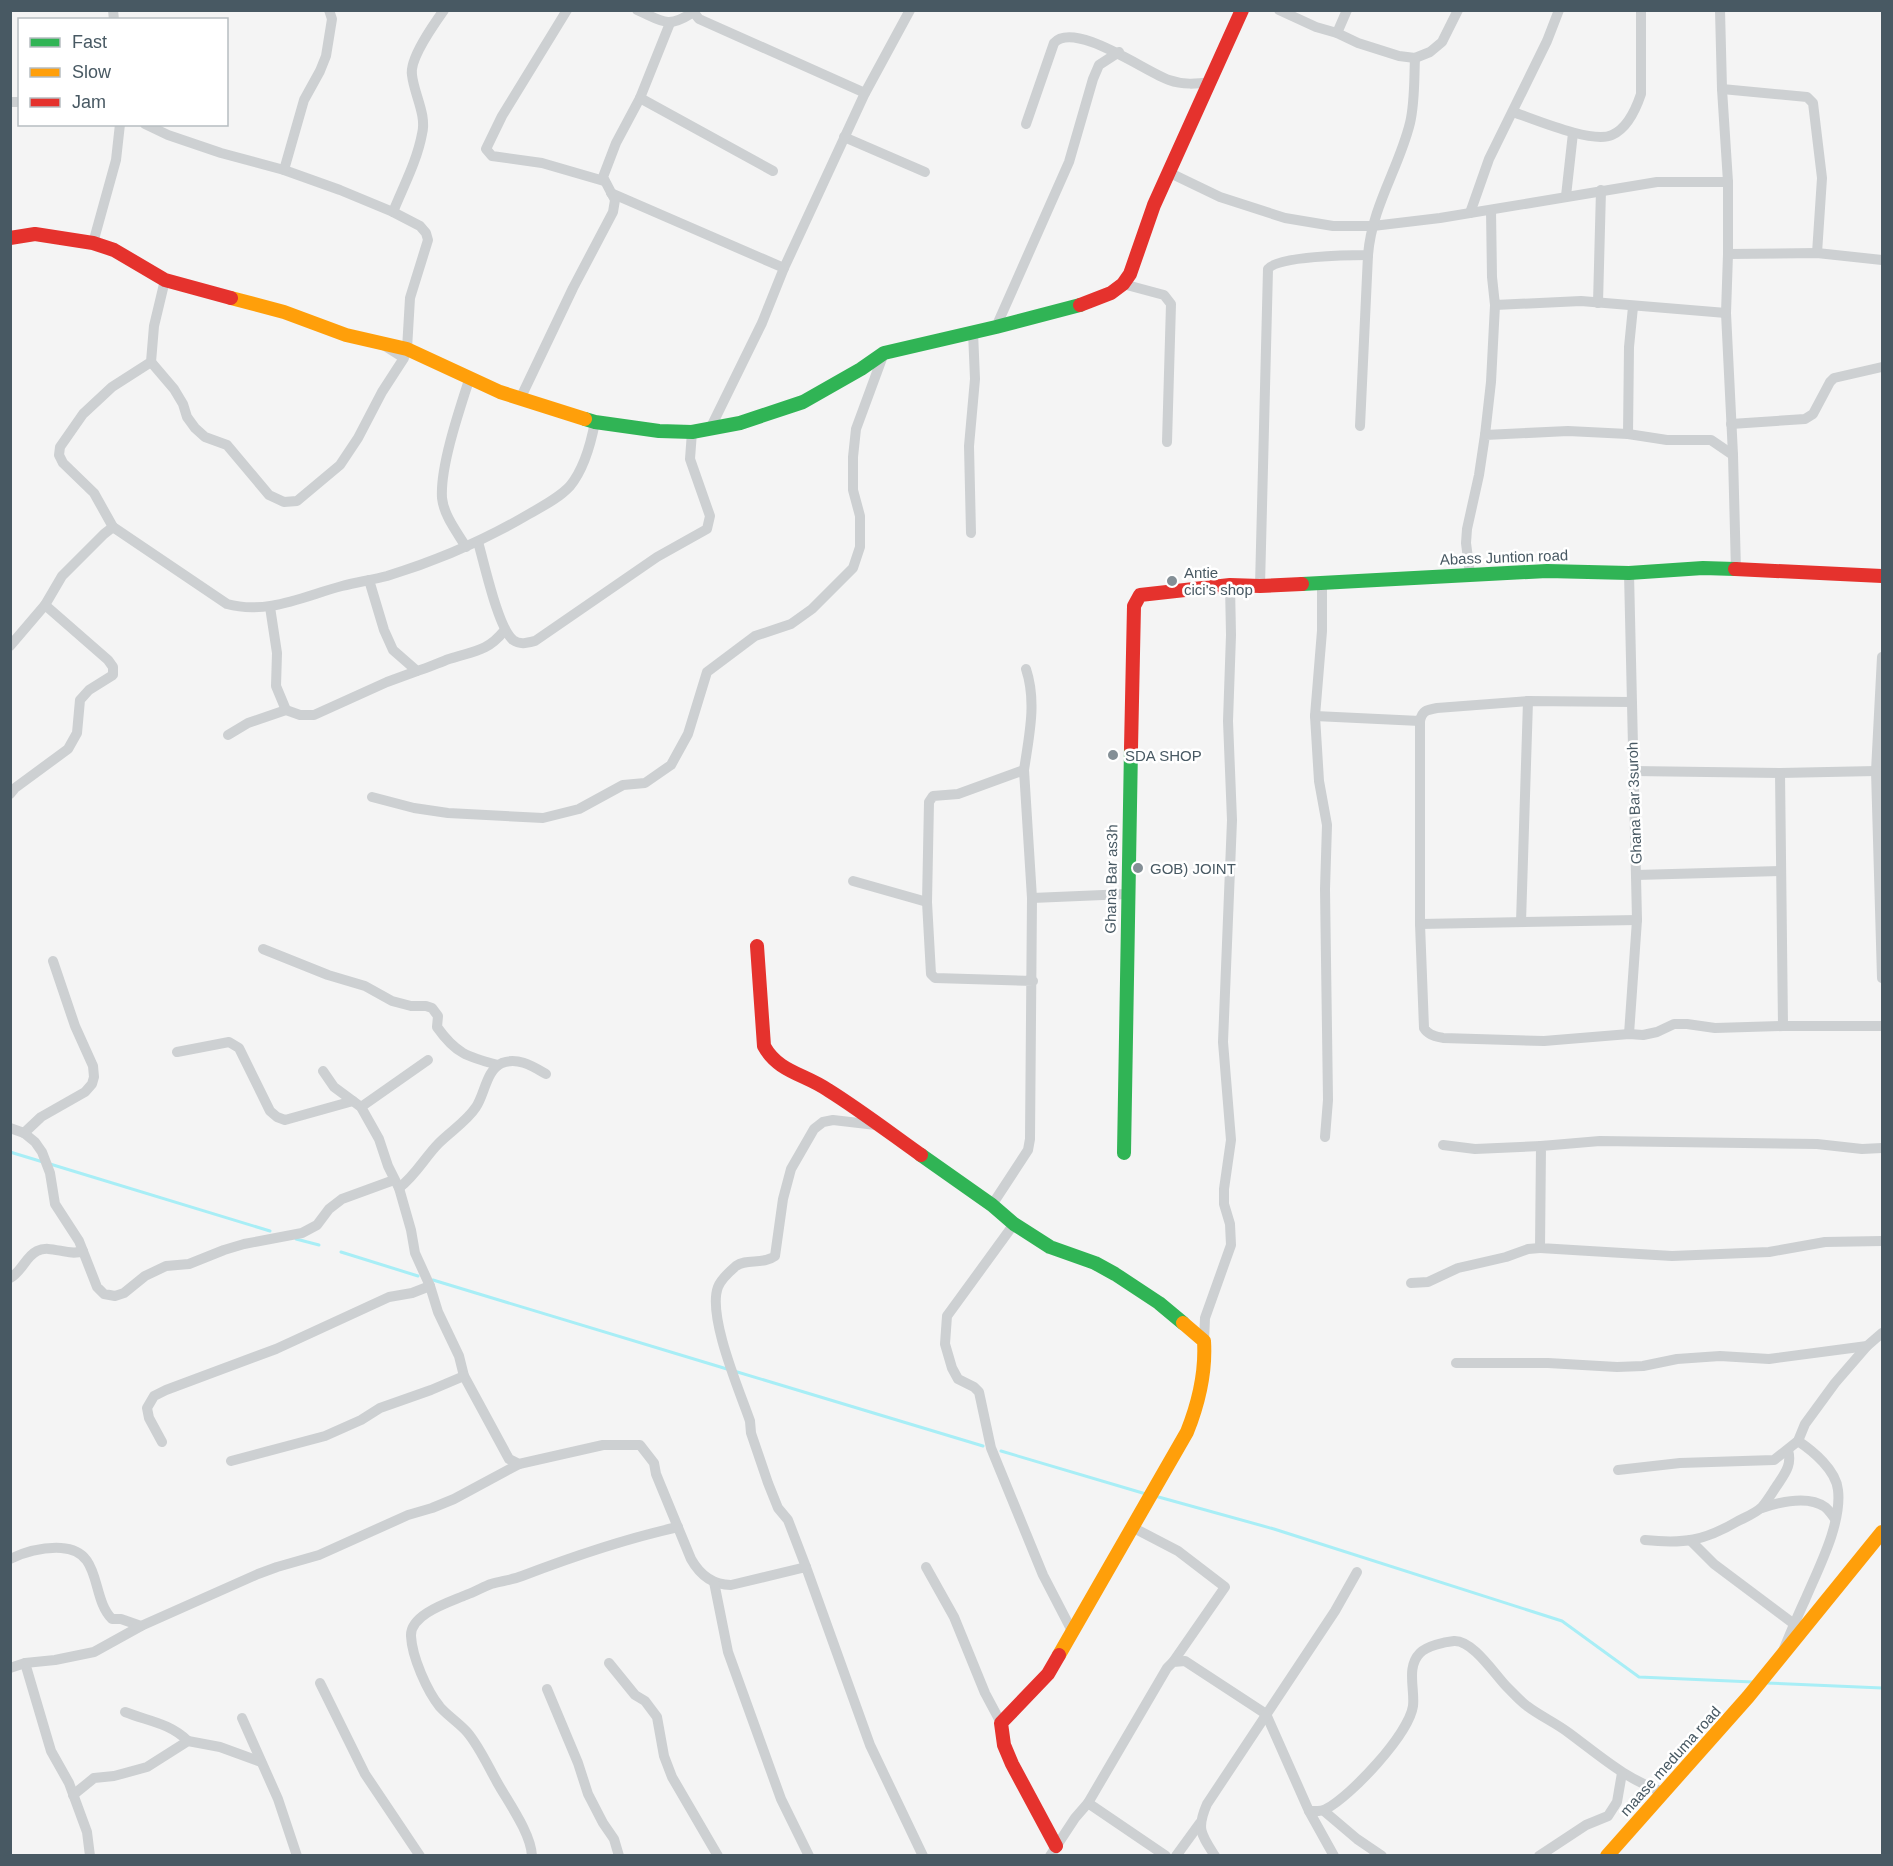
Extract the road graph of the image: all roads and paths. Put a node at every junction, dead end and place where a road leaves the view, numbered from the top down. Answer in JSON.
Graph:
{"nodes":[{"id":1,"x":329,"y":10,"type":"edge"},
{"id":2,"x":444,"y":10,"type":"edge"},
{"id":3,"x":567,"y":10,"type":"edge"},
{"id":4,"x":637,"y":10,"type":"edge"},
{"id":5,"x":910,"y":10,"type":"edge"},
{"id":6,"x":1242,"y":10,"type":"edge"},
{"id":7,"x":1279,"y":10,"type":"edge"},
{"id":8,"x":1347,"y":10,"type":"edge"},
{"id":9,"x":1458,"y":10,"type":"edge"},
{"id":10,"x":1559,"y":10,"type":"edge"},
{"id":11,"x":1641,"y":10,"type":"edge"},
{"id":12,"x":1720,"y":10,"type":"edge"},
{"id":13,"x":692,"y":12,"type":"edge"},
{"id":14,"x":670,"y":23,"type":"junction"},
{"id":15,"x":1337,"y":33,"type":"junction"},
{"id":16,"x":1119,"y":52,"type":"junction"},
{"id":17,"x":1415,"y":58,"type":"junction"},
{"id":18,"x":1210,"y":82,"type":"junction"},
{"id":19,"x":1722,"y":89,"type":"junction"},
{"id":20,"x":865,"y":93,"type":"junction"},
{"id":21,"x":640,"y":98,"type":"junction"},
{"id":22,"x":1513,"y":112,"type":"junction"},
{"id":23,"x":1026,"y":124,"type":"dead end"},
{"id":24,"x":120,"y":126,"type":"edge"},
{"id":25,"x":149,"y":126,"type":"edge"},
{"id":26,"x":1573,"y":133,"type":"junction"},
{"id":27,"x":844,"y":138,"type":"junction"},
{"id":28,"x":284,"y":170,"type":"junction"},
{"id":29,"x":773,"y":171,"type":"dead end"},
{"id":30,"x":925,"y":172,"type":"dead end"},
{"id":31,"x":1168,"y":172,"type":"junction"},
{"id":32,"x":604,"y":181,"type":"junction"},
{"id":33,"x":1728,"y":182,"type":"junction"},
{"id":34,"x":1601,"y":190,"type":"junction"},
{"id":35,"x":611,"y":193,"type":"junction"},
{"id":36,"x":1566,"y":196,"type":"junction"},
{"id":37,"x":1491,"y":210,"type":"junction"},
{"id":38,"x":393,"y":212,"type":"junction"},
{"id":39,"x":1470,"y":213,"type":"junction"},
{"id":40,"x":1373,"y":226,"type":"junction"},
{"id":41,"x":10,"y":238,"type":"edge"},
{"id":42,"x":93,"y":243,"type":"junction"},
{"id":43,"x":1817,"y":253,"type":"junction"},
{"id":44,"x":1728,"y":254,"type":"junction"},
{"id":45,"x":1368,"y":255,"type":"junction"},
{"id":46,"x":1882,"y":260,"type":"edge"},
{"id":47,"x":784,"y":268,"type":"junction"},
{"id":48,"x":165,"y":280,"type":"junction"},
{"id":49,"x":1123,"y":284,"type":"junction"},
{"id":50,"x":1598,"y":303,"type":"junction"},
{"id":51,"x":1495,"y":305,"type":"junction"},
{"id":52,"x":1633,"y":307,"type":"junction"},
{"id":53,"x":1726,"y":313,"type":"junction"},
{"id":54,"x":996,"y":327,"type":"junction"},
{"id":55,"x":973,"y":332,"type":"junction"},
{"id":56,"x":365,"y":338,"type":"junction"},
{"id":57,"x":407,"y":349,"type":"junction"},
{"id":58,"x":884,"y":353,"type":"junction"},
{"id":59,"x":151,"y":362,"type":"junction"},
{"id":60,"x":1882,"y":367,"type":"edge"},
{"id":61,"x":470,"y":376,"type":"junction"},
{"id":62,"x":521,"y":397,"type":"junction"},
{"id":63,"x":595,"y":423,"type":"junction"},
{"id":64,"x":1731,"y":424,"type":"junction"},
{"id":65,"x":1360,"y":426,"type":"dead end"},
{"id":66,"x":710,"y":429,"type":"junction"},
{"id":67,"x":692,"y":432,"type":"junction"},
{"id":68,"x":1628,"y":434,"type":"junction"},
{"id":69,"x":1485,"y":435,"type":"junction"},
{"id":70,"x":1167,"y":442,"type":"dead end"},
{"id":71,"x":1733,"y":455,"type":"junction"},
{"id":72,"x":113,"y":527,"type":"junction"},
{"id":73,"x":971,"y":533,"type":"dead end"},
{"id":74,"x":478,"y":542,"type":"junction"},
{"id":75,"x":466,"y":547,"type":"junction"},
{"id":76,"x":1736,"y":571,"type":"junction"},
{"id":77,"x":1629,"y":573,"type":"junction"},
{"id":78,"x":1470,"y":574,"type":"junction"},
{"id":79,"x":1882,"y":576,"type":"edge"},
{"id":80,"x":369,"y":580,"type":"junction"},
{"id":81,"x":1322,"y":583,"type":"junction"},
{"id":82,"x":1230,"y":585,"type":"junction"},
{"id":83,"x":1260,"y":586,"type":"junction"},
{"id":84,"x":45,"y":605,"type":"junction"},
{"id":85,"x":1134,"y":606,"type":"joint"},
{"id":86,"x":270,"y":607,"type":"junction"},
{"id":87,"x":504,"y":631,"type":"junction"},
{"id":88,"x":10,"y":646,"type":"edge"},
{"id":89,"x":1882,"y":657,"type":"edge"},
{"id":90,"x":1026,"y":669,"type":"dead end"},
{"id":91,"x":417,"y":671,"type":"junction"},
{"id":92,"x":1528,"y":701,"type":"junction"},
{"id":93,"x":1631,"y":702,"type":"junction"},
{"id":94,"x":286,"y":710,"type":"junction"},
{"id":95,"x":1315,"y":716,"type":"junction"},
{"id":96,"x":1420,"y":722,"type":"junction"},
{"id":97,"x":228,"y":735,"type":"dead end"},
{"id":98,"x":1880,"y":753,"type":"edge"},
{"id":99,"x":1024,"y":770,"type":"junction"},
{"id":100,"x":1633,"y":771,"type":"junction"},
{"id":101,"x":1876,"y":771,"type":"junction"},
{"id":102,"x":1780,"y":773,"type":"junction"},
{"id":103,"x":10,"y":794,"type":"edge"},
{"id":104,"x":372,"y":796,"type":"dead end"},
{"id":105,"x":1781,"y":871,"type":"junction"},
{"id":106,"x":1636,"y":875,"type":"junction"},
{"id":107,"x":853,"y":881,"type":"dead end"},
{"id":108,"x":1127,"y":894,"type":"junction"},
{"id":109,"x":1032,"y":898,"type":"junction"},
{"id":110,"x":927,"y":902,"type":"junction"},
{"id":111,"x":1637,"y":920,"type":"junction"},
{"id":112,"x":1521,"y":922,"type":"junction"},
{"id":113,"x":1420,"y":924,"type":"junction"},
{"id":114,"x":757,"y":946,"type":"dead end"},
{"id":115,"x":263,"y":949,"type":"dead end"},
{"id":116,"x":1882,"y":952,"type":"edge"},
{"id":117,"x":53,"y":961,"type":"dead end"},
{"id":118,"x":1882,"y":978,"type":"edge"},
{"id":119,"x":1033,"y":981,"type":"junction"},
{"id":120,"x":1784,"y":1026,"type":"junction"},
{"id":121,"x":1882,"y":1026,"type":"edge"},
{"id":122,"x":1629,"y":1034,"type":"junction"},
{"id":123,"x":177,"y":1052,"type":"dead end"},
{"id":124,"x":428,"y":1060,"type":"dead end"},
{"id":125,"x":498,"y":1065,"type":"junction"},
{"id":126,"x":323,"y":1071,"type":"dead end"},
{"id":127,"x":546,"y":1074,"type":"dead end"},
{"id":128,"x":357,"y":1104,"type":"junction"},
{"id":129,"x":876,"y":1125,"type":"junction"},
{"id":130,"x":10,"y":1128,"type":"edge"},
{"id":131,"x":24,"y":1133,"type":"junction"},
{"id":132,"x":1325,"y":1137,"type":"dead end"},
{"id":133,"x":1443,"y":1144,"type":"dead end"},
{"id":134,"x":1541,"y":1146,"type":"junction"},
{"id":135,"x":1882,"y":1148,"type":"edge"},
{"id":136,"x":1124,"y":1153,"type":"dead end"},
{"id":137,"x":397,"y":1184,"type":"junction"},
{"id":138,"x":992,"y":1205,"type":"junction"},
{"id":139,"x":1014,"y":1224,"type":"junction"},
{"id":140,"x":1882,"y":1241,"type":"edge"},
{"id":141,"x":1540,"y":1248,"type":"junction"},
{"id":142,"x":83,"y":1251,"type":"junction"},
{"id":143,"x":10,"y":1278,"type":"edge"},
{"id":144,"x":1411,"y":1283,"type":"dead end"},
{"id":145,"x":430,"y":1286,"type":"junction"},
{"id":146,"x":1882,"y":1333,"type":"edge"},
{"id":147,"x":1203,"y":1341,"type":"junction"},
{"id":148,"x":1867,"y":1346,"type":"junction"},
{"id":149,"x":1456,"y":1363,"type":"dead end"},
{"id":150,"x":464,"y":1376,"type":"junction"},
{"id":151,"x":1798,"y":1441,"type":"junction"},
{"id":152,"x":162,"y":1442,"type":"dead end"},
{"id":153,"x":1788,"y":1450,"type":"junction"},
{"id":154,"x":231,"y":1461,"type":"dead end"},
{"id":155,"x":519,"y":1464,"type":"junction"},
{"id":156,"x":1618,"y":1470,"type":"dead end"},
{"id":157,"x":1761,"y":1508,"type":"junction"},
{"id":158,"x":1835,"y":1519,"type":"junction"},
{"id":159,"x":678,"y":1527,"type":"junction"},
{"id":160,"x":1132,"y":1527,"type":"junction"},
{"id":161,"x":1882,"y":1532,"type":"edge"},
{"id":162,"x":1645,"y":1540,"type":"dead end"},
{"id":163,"x":1690,"y":1540,"type":"junction"},
{"id":164,"x":10,"y":1559,"type":"edge"},
{"id":165,"x":806,"y":1567,"type":"junction"},
{"id":166,"x":926,"y":1567,"type":"dead end"},
{"id":167,"x":1357,"y":1572,"type":"dead end"},
{"id":168,"x":714,"y":1582,"type":"junction"},
{"id":169,"x":112,"y":1619,"type":"junction"},
{"id":170,"x":1794,"y":1624,"type":"junction"},
{"id":171,"x":141,"y":1626,"type":"junction"},
{"id":172,"x":1072,"y":1631,"type":"junction"},
{"id":173,"x":119,"y":1637,"type":"junction"},
{"id":174,"x":1779,"y":1660,"type":"junction"},
{"id":175,"x":1173,"y":1662,"type":"junction"},
{"id":176,"x":25,"y":1663,"type":"junction"},
{"id":177,"x":609,"y":1663,"type":"dead end"},
{"id":178,"x":10,"y":1668,"type":"edge"},
{"id":179,"x":320,"y":1683,"type":"dead end"},
{"id":180,"x":547,"y":1689,"type":"dead end"},
{"id":181,"x":125,"y":1712,"type":"dead end"},
{"id":182,"x":1266,"y":1714,"type":"junction"},
{"id":183,"x":242,"y":1718,"type":"dead end"},
{"id":184,"x":1001,"y":1723,"type":"junction"},
{"id":185,"x":188,"y":1741,"type":"junction"},
{"id":186,"x":261,"y":1762,"type":"junction"},
{"id":187,"x":1622,"y":1773,"type":"junction"},
{"id":188,"x":1665,"y":1793,"type":"junction"},
{"id":189,"x":72,"y":1795,"type":"junction"},
{"id":190,"x":1088,"y":1803,"type":"junction"},
{"id":191,"x":1309,"y":1811,"type":"junction"},
{"id":192,"x":1324,"y":1811,"type":"junction"},
{"id":193,"x":1200,"y":1823,"type":"junction"},
{"id":194,"x":1053,"y":1851,"type":"edge"},
{"id":195,"x":90,"y":1856,"type":"edge"},
{"id":196,"x":297,"y":1856,"type":"edge"},
{"id":197,"x":420,"y":1856,"type":"edge"},
{"id":198,"x":532,"y":1856,"type":"edge"},
{"id":199,"x":619,"y":1856,"type":"edge"},
{"id":200,"x":718,"y":1856,"type":"edge"},
{"id":201,"x":809,"y":1856,"type":"edge"},
{"id":202,"x":923,"y":1856,"type":"edge"},
{"id":203,"x":1166,"y":1856,"type":"edge"},
{"id":204,"x":1176,"y":1856,"type":"edge"},
{"id":205,"x":1215,"y":1856,"type":"edge"},
{"id":206,"x":1334,"y":1856,"type":"edge"},
{"id":207,"x":1382,"y":1856,"type":"edge"},
{"id":208,"x":1539,"y":1856,"type":"edge"},
{"id":209,"x":1607,"y":1856,"type":"edge"}],
"edges":[{"from":1,"to":28,"type":"street"},
{"from":2,"to":38,"type":"street"},
{"from":3,"to":32,"type":"street"},
{"from":4,"to":14,"type":"street"},
{"from":5,"to":20,"type":"street"},
{"from":6,"to":18,"type":"street"},
{"from":7,"to":15,"type":"street"},
{"from":8,"to":15,"type":"street"},
{"from":9,"to":17,"type":"street"},
{"from":10,"to":22,"type":"street"},
{"from":11,"to":26,"type":"street"},
{"from":12,"to":19,"type":"street"},
{"from":13,"to":14,"type":"street"},
{"from":13,"to":20,"type":"street"},
{"from":14,"to":21,"type":"street"},
{"from":15,"to":17,"type":"street"},
{"from":16,"to":18,"type":"street"},
{"from":16,"to":23,"type":"street"},
{"from":16,"to":54,"type":"street"},
{"from":17,"to":40,"type":"street"},
{"from":18,"to":31,"type":"street"},
{"from":19,"to":33,"type":"street"},
{"from":19,"to":43,"type":"street"},
{"from":20,"to":27,"type":"street"},
{"from":21,"to":29,"type":"street"},
{"from":21,"to":32,"type":"street"},
{"from":22,"to":26,"type":"street"},
{"from":22,"to":39,"type":"street"},
{"from":24,"to":42,"type":"street"},
{"from":25,"to":28,"type":"street"},
{"from":26,"to":36,"type":"street"},
{"from":27,"to":30,"type":"street"},
{"from":27,"to":47,"type":"street"},
{"from":28,"to":38,"type":"street"},
{"from":31,"to":40,"type":"street"},
{"from":31,"to":49,"type":"street"},
{"from":32,"to":35,"type":"street"},
{"from":33,"to":34,"type":"street"},
{"from":33,"to":44,"type":"street"},
{"from":34,"to":36,"type":"street"},
{"from":34,"to":50,"type":"street"},
{"from":35,"to":47,"type":"street"},
{"from":35,"to":62,"type":"street"},
{"from":36,"to":37,"type":"street"},
{"from":37,"to":39,"type":"street"},
{"from":37,"to":51,"type":"street"},
{"from":38,"to":57,"type":"street"},
{"from":39,"to":40,"type":"street"},
{"from":40,"to":45,"type":"street"},
{"from":41,"to":42,"type":"street"},
{"from":42,"to":48,"type":"street"},
{"from":43,"to":44,"type":"street"},
{"from":43,"to":46,"type":"street"},
{"from":44,"to":53,"type":"street"},
{"from":45,"to":65,"type":"street"},
{"from":45,"to":83,"type":"street"},
{"from":47,"to":66,"type":"street"},
{"from":48,"to":56,"type":"street"},
{"from":48,"to":59,"type":"street"},
{"from":49,"to":54,"type":"street"},
{"from":49,"to":70,"type":"street"},
{"from":50,"to":51,"type":"street"},
{"from":50,"to":52,"type":"street"},
{"from":51,"to":69,"type":"street"},
{"from":52,"to":53,"type":"street"},
{"from":52,"to":68,"type":"street"},
{"from":53,"to":64,"type":"street"},
{"from":54,"to":55,"type":"street"},
{"from":55,"to":58,"type":"street"},
{"from":55,"to":73,"type":"street"},
{"from":56,"to":57,"type":"street"},
{"from":56,"to":59,"type":"street"},
{"from":57,"to":61,"type":"street"},
{"from":58,"to":66,"type":"street"},
{"from":58,"to":104,"type":"street"},
{"from":59,"to":72,"type":"street"},
{"from":60,"to":64,"type":"street"},
{"from":61,"to":62,"type":"street"},
{"from":61,"to":75,"type":"street"},
{"from":62,"to":63,"type":"street"},
{"from":63,"to":67,"type":"street"},
{"from":63,"to":74,"type":"street"},
{"from":64,"to":71,"type":"street"},
{"from":66,"to":67,"type":"street"},
{"from":67,"to":87,"type":"street"},
{"from":68,"to":69,"type":"street"},
{"from":68,"to":71,"type":"street"},
{"from":69,"to":78,"type":"street"},
{"from":71,"to":76,"type":"street"},
{"from":72,"to":84,"type":"street"},
{"from":72,"to":86,"type":"street"},
{"from":74,"to":75,"type":"street"},
{"from":74,"to":87,"type":"street"},
{"from":75,"to":80,"type":"street"},
{"from":76,"to":77,"type":"street","name":"Abass Juntion road"},
{"from":76,"to":79,"type":"street","name":"Abass Juntion road"},
{"from":77,"to":78,"type":"street","name":"Abass Juntion road"},
{"from":77,"to":93,"type":"street","name":"Ghana Bar 3suroh"},
{"from":78,"to":81,"type":"street","name":"Abass Juntion road"},
{"from":80,"to":86,"type":"street"},
{"from":80,"to":91,"type":"street"},
{"from":81,"to":83,"type":"street","name":"Abass Juntion road"},
{"from":81,"to":95,"type":"street"},
{"from":82,"to":83,"type":"street","name":"Abass Juntion road"},
{"from":82,"to":85,"type":"street","name":"Abass Juntion road"},
{"from":82,"to":147,"type":"street"},
{"from":84,"to":88,"type":"street"},
{"from":84,"to":103,"type":"street"},
{"from":85,"to":108,"type":"street","name":"Ghana Bar as3h"},
{"from":86,"to":94,"type":"street"},
{"from":87,"to":91,"type":"street"},
{"from":89,"to":98,"type":"street"},
{"from":90,"to":99,"type":"street"},
{"from":91,"to":94,"type":"street"},
{"from":92,"to":93,"type":"street"},
{"from":92,"to":96,"type":"street"},
{"from":92,"to":112,"type":"street"},
{"from":93,"to":100,"type":"street","name":"Ghana Bar 3suroh"},
{"from":94,"to":97,"type":"street"},
{"from":95,"to":96,"type":"street"},
{"from":95,"to":132,"type":"street"},
{"from":96,"to":113,"type":"street"},
{"from":98,"to":101,"type":"street"},
{"from":99,"to":109,"type":"street"},
{"from":99,"to":110,"type":"street"},
{"from":100,"to":102,"type":"street"},
{"from":100,"to":106,"type":"street","name":"Ghana Bar 3suroh"},
{"from":101,"to":102,"type":"street"},
{"from":101,"to":116,"type":"street"},
{"from":102,"to":105,"type":"street"},
{"from":105,"to":106,"type":"street"},
{"from":105,"to":120,"type":"street"},
{"from":106,"to":111,"type":"street","name":"Ghana Bar 3suroh"},
{"from":107,"to":110,"type":"street"},
{"from":108,"to":109,"type":"street"},
{"from":108,"to":136,"type":"street","name":"Ghana Bar as3h"},
{"from":109,"to":119,"type":"street"},
{"from":110,"to":119,"type":"street"},
{"from":111,"to":112,"type":"street"},
{"from":111,"to":122,"type":"street","name":"Ghana Bar 3suroh"},
{"from":112,"to":113,"type":"street"},
{"from":113,"to":122,"type":"street"},
{"from":114,"to":129,"type":"street"},
{"from":115,"to":125,"type":"street"},
{"from":116,"to":118,"type":"street"},
{"from":117,"to":131,"type":"street"},
{"from":119,"to":138,"type":"street"},
{"from":120,"to":121,"type":"street"},
{"from":120,"to":122,"type":"street"},
{"from":123,"to":128,"type":"street"},
{"from":124,"to":128,"type":"street"},
{"from":125,"to":127,"type":"street"},
{"from":125,"to":137,"type":"street"},
{"from":126,"to":128,"type":"street"},
{"from":128,"to":137,"type":"street"},
{"from":129,"to":138,"type":"street"},
{"from":129,"to":165,"type":"street"},
{"from":130,"to":131,"type":"street"},
{"from":131,"to":142,"type":"street"},
{"from":133,"to":134,"type":"street"},
{"from":134,"to":135,"type":"street"},
{"from":134,"to":141,"type":"street"},
{"from":137,"to":142,"type":"street"},
{"from":137,"to":145,"type":"street"},
{"from":138,"to":139,"type":"street"},
{"from":139,"to":147,"type":"street"},
{"from":139,"to":172,"type":"street"},
{"from":140,"to":141,"type":"street"},
{"from":141,"to":144,"type":"street"},
{"from":142,"to":143,"type":"street"},
{"from":145,"to":150,"type":"street"},
{"from":145,"to":152,"type":"street"},
{"from":146,"to":148,"type":"street"},
{"from":147,"to":160,"type":"street"},
{"from":148,"to":149,"type":"street"},
{"from":148,"to":151,"type":"street"},
{"from":150,"to":154,"type":"street"},
{"from":150,"to":155,"type":"street"},
{"from":151,"to":153,"type":"street"},
{"from":151,"to":158,"type":"street"},
{"from":153,"to":156,"type":"street"},
{"from":153,"to":157,"type":"street"},
{"from":155,"to":159,"type":"street"},
{"from":155,"to":171,"type":"street"},
{"from":157,"to":158,"type":"street"},
{"from":157,"to":163,"type":"street"},
{"from":158,"to":170,"type":"street"},
{"from":159,"to":168,"type":"street"},
{"from":159,"to":198,"type":"street"},
{"from":160,"to":172,"type":"street"},
{"from":160,"to":175,"type":"street"},
{"from":161,"to":174,"type":"street","name":"maase meduma road"},
{"from":162,"to":163,"type":"street"},
{"from":163,"to":170,"type":"street"},
{"from":164,"to":169,"type":"street"},
{"from":165,"to":168,"type":"street"},
{"from":165,"to":202,"type":"street"},
{"from":166,"to":184,"type":"street"},
{"from":167,"to":182,"type":"street"},
{"from":168,"to":201,"type":"street"},
{"from":169,"to":171,"type":"street"},
{"from":169,"to":173,"type":"street"},
{"from":170,"to":174,"type":"street"},
{"from":171,"to":173,"type":"street"},
{"from":172,"to":184,"type":"street"},
{"from":173,"to":176,"type":"street"},
{"from":174,"to":188,"type":"street","name":"maase meduma road"},
{"from":175,"to":182,"type":"street"},
{"from":175,"to":190,"type":"street"},
{"from":176,"to":178,"type":"street"},
{"from":176,"to":189,"type":"street"},
{"from":177,"to":200,"type":"street"},
{"from":179,"to":197,"type":"street"},
{"from":180,"to":199,"type":"street"},
{"from":181,"to":185,"type":"street"},
{"from":182,"to":191,"type":"street"},
{"from":182,"to":193,"type":"street"},
{"from":183,"to":186,"type":"street"},
{"from":184,"to":194,"type":"street"},
{"from":185,"to":186,"type":"street"},
{"from":185,"to":189,"type":"street"},
{"from":186,"to":196,"type":"street"},
{"from":187,"to":188,"type":"street"},
{"from":187,"to":192,"type":"street"},
{"from":187,"to":208,"type":"street"},
{"from":188,"to":209,"type":"street","name":"maase meduma road"},
{"from":189,"to":195,"type":"street"},
{"from":190,"to":194,"type":"street"},
{"from":190,"to":203,"type":"street"},
{"from":191,"to":192,"type":"street"},
{"from":191,"to":206,"type":"street"},
{"from":192,"to":207,"type":"street"},
{"from":193,"to":204,"type":"street"},
{"from":193,"to":205,"type":"street"}]}
